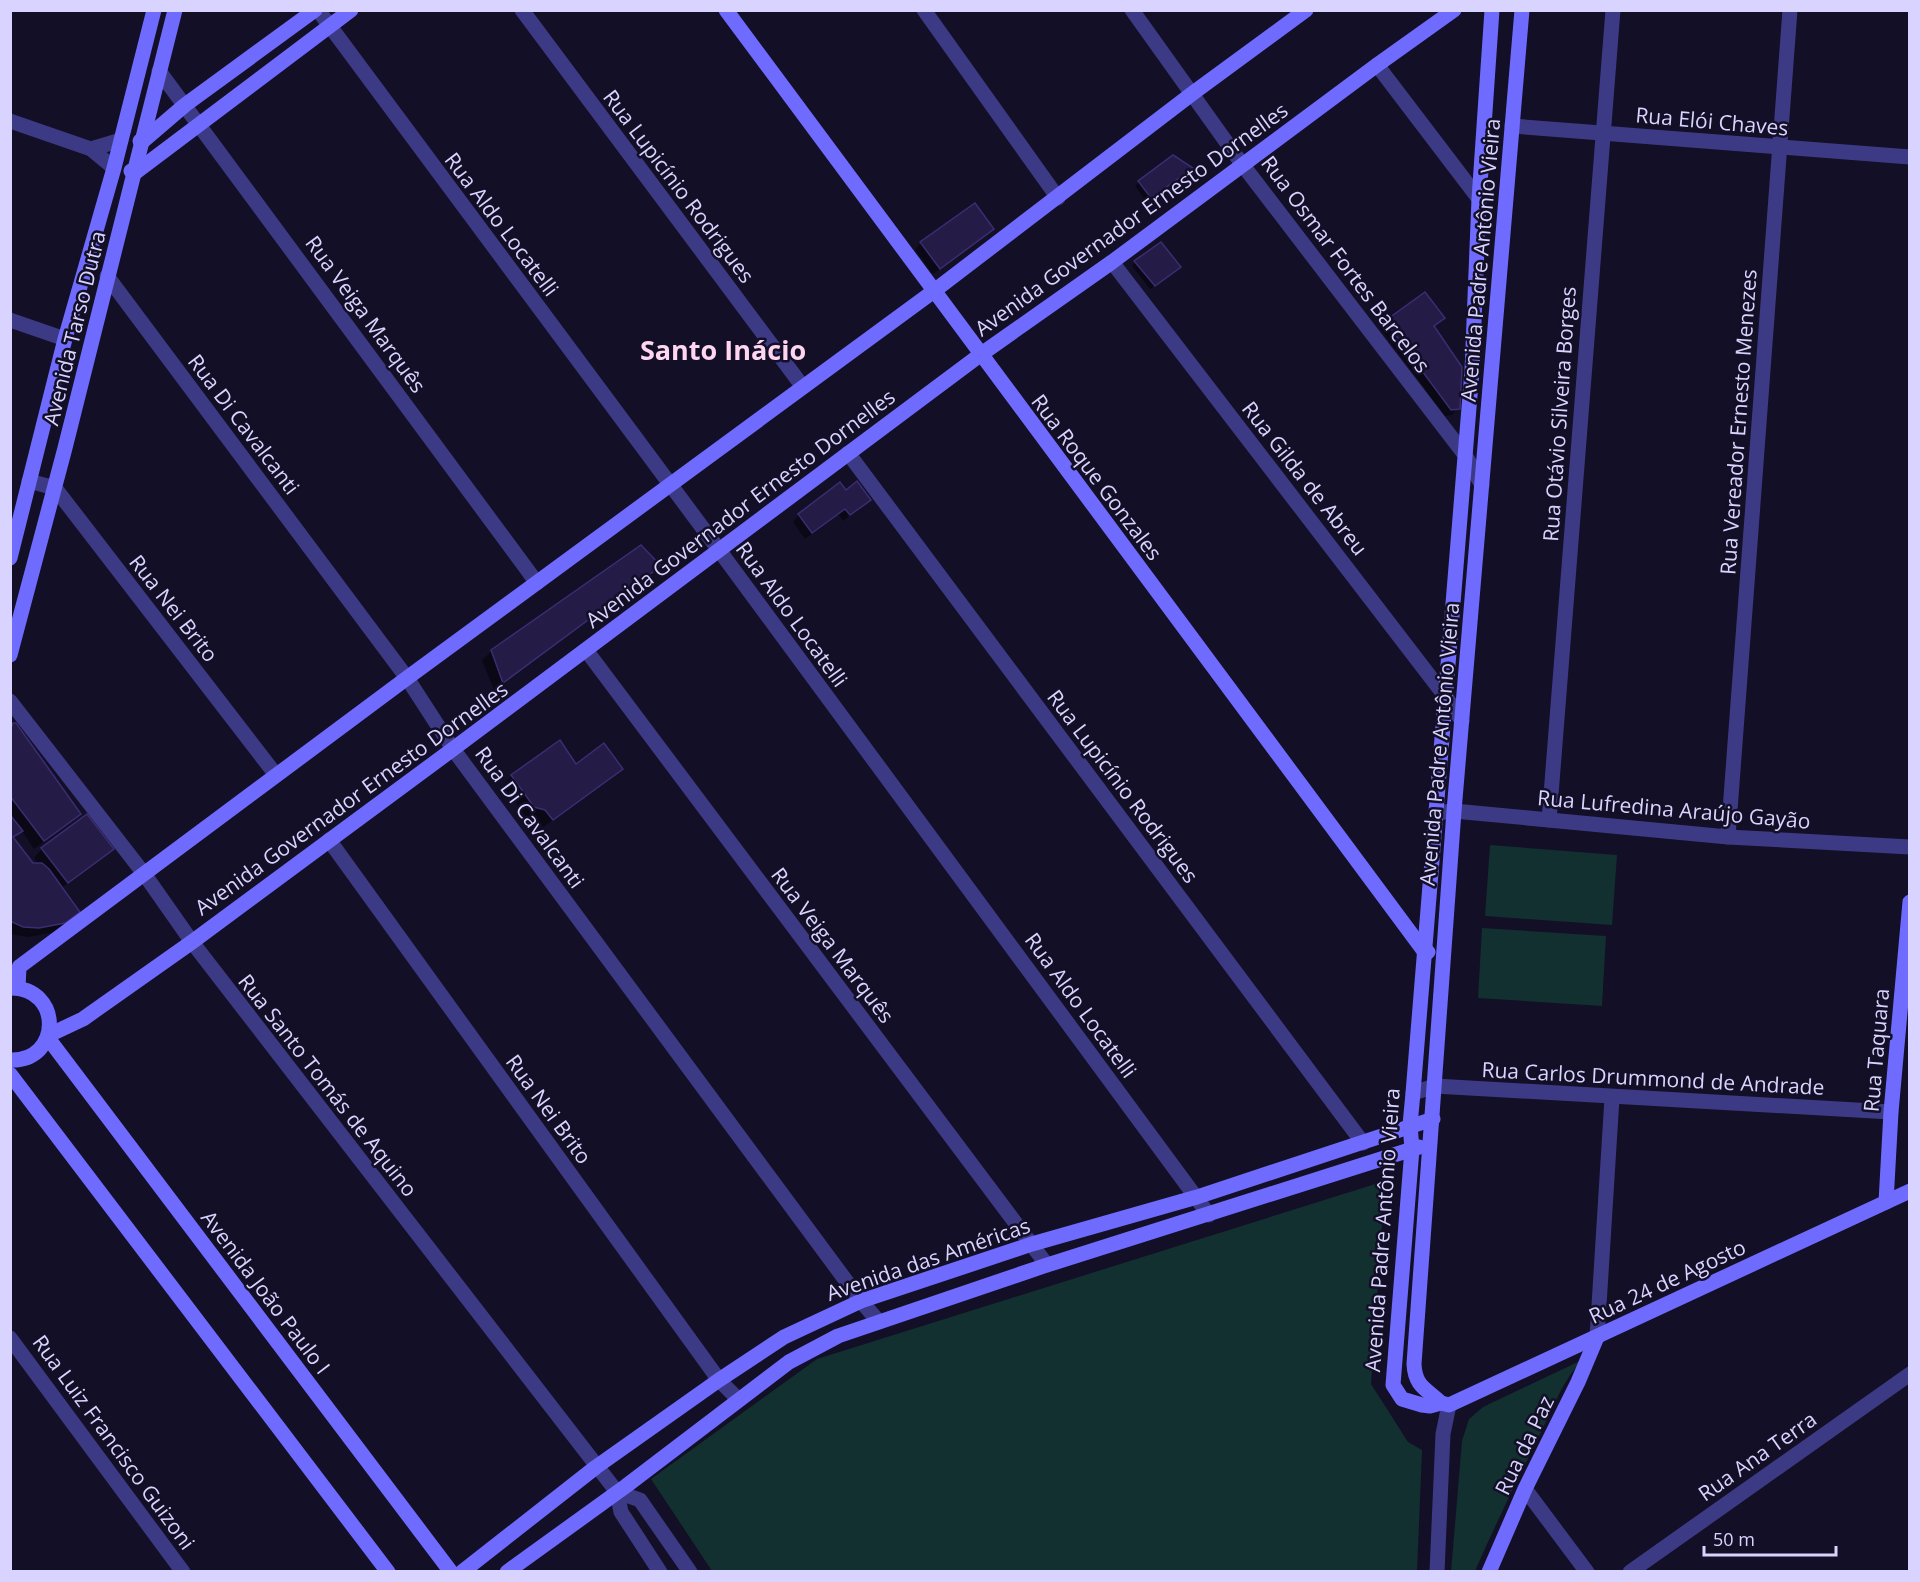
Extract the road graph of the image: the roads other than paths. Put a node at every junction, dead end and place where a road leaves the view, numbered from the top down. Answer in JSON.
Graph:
{"nodes":[{"id":1,"x":154,"y":10,"type":"edge"},
{"id":2,"x":175,"y":10,"type":"edge"},
{"id":3,"x":316,"y":10,"type":"edge"},
{"id":4,"x":351,"y":10,"type":"edge"},
{"id":5,"x":522,"y":10,"type":"edge"},
{"id":6,"x":726,"y":10,"type":"edge"},
{"id":7,"x":924,"y":10,"type":"edge"},
{"id":8,"x":1132,"y":10,"type":"edge"},
{"id":9,"x":1306,"y":10,"type":"edge"},
{"id":10,"x":1454,"y":10,"type":"edge"},
{"id":11,"x":1492,"y":10,"type":"edge"},
{"id":12,"x":1522,"y":10,"type":"edge"},
{"id":13,"x":1612,"y":10,"type":"edge"},
{"id":14,"x":1790,"y":10,"type":"edge"},
{"id":15,"x":329,"y":26,"type":"junction"},
{"id":16,"x":1377,"y":65,"type":"junction"},
{"id":17,"x":159,"y":71,"type":"junction"},
{"id":18,"x":1193,"y":93,"type":"junction"},
{"id":19,"x":185,"y":105,"type":"junction"},
{"id":20,"x":10,"y":121,"type":"edge"},
{"id":21,"x":199,"y":124,"type":"junction"},
{"id":22,"x":1512,"y":126,"type":"junction"},
{"id":23,"x":1603,"y":133,"type":"junction"},
{"id":24,"x":121,"y":140,"type":"junction"},
{"id":25,"x":142,"y":141,"type":"junction"},
{"id":26,"x":1780,"y":147,"type":"junction"},
{"id":27,"x":91,"y":149,"type":"junction"},
{"id":28,"x":1910,"y":157,"type":"edge"},
{"id":29,"x":1242,"y":164,"type":"junction"},
{"id":30,"x":114,"y":168,"type":"junction"},
{"id":31,"x":136,"y":172,"type":"junction"},
{"id":32,"x":1058,"y":198,"type":"junction"},
{"id":33,"x":1479,"y":199,"type":"junction"},
{"id":34,"x":1112,"y":262,"type":"junction"},
{"id":35,"x":107,"y":276,"type":"junction"},
{"id":36,"x":934,"y":291,"type":"junction"},
{"id":37,"x":10,"y":320,"type":"edge"},
{"id":38,"x":65,"y":339,"type":"junction"},
{"id":39,"x":980,"y":355,"type":"junction"},
{"id":40,"x":803,"y":387,"type":"junction"},
{"id":41,"x":848,"y":453,"type":"junction"},
{"id":42,"x":1465,"y":455,"type":"junction"},
{"id":43,"x":29,"y":481,"type":"junction"},
{"id":44,"x":670,"y":484,"type":"junction"},
{"id":45,"x":1482,"y":486,"type":"junction"},
{"id":46,"x":55,"y":488,"type":"junction"},
{"id":47,"x":719,"y":550,"type":"junction"},
{"id":48,"x":10,"y":558,"type":"edge"},
{"id":49,"x":537,"y":583,"type":"junction"},
{"id":50,"x":586,"y":650,"type":"junction"},
{"id":51,"x":10,"y":654,"type":"edge"},
{"id":52,"x":407,"y":678,"type":"junction"},
{"id":53,"x":1445,"y":696,"type":"junction"},
{"id":54,"x":10,"y":701,"type":"edge"},
{"id":55,"x":1462,"y":721,"type":"junction"},
{"id":56,"x":453,"y":749,"type":"junction"},
{"id":57,"x":276,"y":775,"type":"junction"},
{"id":58,"x":1454,"y":811,"type":"junction"},
{"id":59,"x":1435,"y":813,"type":"junction"},
{"id":60,"x":1549,"y":820,"type":"junction"},
{"id":61,"x":1728,"y":837,"type":"junction"},
{"id":62,"x":329,"y":840,"type":"junction"},
{"id":63,"x":1910,"y":847,"type":"edge"},
{"id":64,"x":145,"y":875,"type":"junction"},
{"id":65,"x":1910,"y":902,"type":"edge"},
{"id":66,"x":192,"y":942,"type":"junction"},
{"id":67,"x":1424,"y":951,"type":"junction"},
{"id":68,"x":1443,"y":954,"type":"junction"},
{"id":69,"x":13,"y":988,"type":"edge"},
{"id":70,"x":48,"y":1036,"type":"junction"},
{"id":71,"x":10,"y":1060,"type":"edge"},
{"id":72,"x":10,"y":1074,"type":"edge"},
{"id":73,"x":1435,"y":1086,"type":"junction"},
{"id":74,"x":1413,"y":1093,"type":"junction"},
{"id":75,"x":1612,"y":1098,"type":"junction"},
{"id":76,"x":1891,"y":1112,"type":"junction"},
{"id":77,"x":1433,"y":1119,"type":"junction"},
{"id":78,"x":1410,"y":1125,"type":"junction"},
{"id":79,"x":1363,"y":1143,"type":"junction"},
{"id":80,"x":1431,"y":1144,"type":"junction"},
{"id":81,"x":1412,"y":1149,"type":"junction"},
{"id":82,"x":1910,"y":1191,"type":"edge"},
{"id":83,"x":1197,"y":1197,"type":"junction"},
{"id":84,"x":1886,"y":1202,"type":"junction"},
{"id":85,"x":1209,"y":1215,"type":"junction"},
{"id":86,"x":1032,"y":1244,"type":"junction"},
{"id":87,"x":1047,"y":1265,"type":"junction"},
{"id":88,"x":861,"y":1301,"type":"junction"},
{"id":89,"x":879,"y":1322,"type":"junction"},
{"id":90,"x":1597,"y":1336,"type":"junction"},
{"id":91,"x":10,"y":1338,"type":"edge"},
{"id":92,"x":1910,"y":1374,"type":"edge"},
{"id":93,"x":719,"y":1380,"type":"junction"},
{"id":94,"x":739,"y":1400,"type":"junction"},
{"id":95,"x":1445,"y":1404,"type":"junction"},
{"id":96,"x":596,"y":1467,"type":"junction"},
{"id":97,"x":1525,"y":1489,"type":"junction"},
{"id":98,"x":617,"y":1492,"type":"junction"},
{"id":99,"x":183,"y":1572,"type":"edge"},
{"id":100,"x":388,"y":1572,"type":"edge"},
{"id":101,"x":451,"y":1572,"type":"edge"},
{"id":102,"x":462,"y":1572,"type":"edge"},
{"id":103,"x":507,"y":1572,"type":"edge"},
{"id":104,"x":660,"y":1572,"type":"edge"},
{"id":105,"x":690,"y":1572,"type":"edge"},
{"id":106,"x":1437,"y":1572,"type":"edge"},
{"id":107,"x":1489,"y":1572,"type":"edge"},
{"id":108,"x":1587,"y":1572,"type":"edge"},
{"id":109,"x":1630,"y":1572,"type":"edge"}],
"edges":[{"from":1,"to":24,"type":"main road","name":"Avenida Tarso Dutra"},
{"from":2,"to":17,"type":"main road","name":"Avenida Tarso Dutra"},
{"from":3,"to":15,"type":"street","name":"Rua Aldo Locatelli"},
{"from":3,"to":19,"type":"main road"},
{"from":4,"to":15,"type":"main road"},
{"from":5,"to":40,"type":"street","name":"Rua Lupicínio Rodrigues"},
{"from":6,"to":36,"type":"main road","name":"Rua Roque Gonzales"},
{"from":7,"to":32,"type":"street"},
{"from":8,"to":18,"type":"street","name":"Rua Osmar Fortes Barcelos"},
{"from":9,"to":18,"type":"main road"},
{"from":10,"to":16,"type":"main road","name":"Avenida Governador Ernesto Dornelles"},
{"from":11,"to":33,"type":"main road","name":"Avenida Padre Antônio Vieira"},
{"from":12,"to":22,"type":"main road","name":"Avenida Padre Antônio Vieira"},
{"from":13,"to":23,"type":"street","name":"Rua Otávio Silveira Borges"},
{"from":14,"to":26,"type":"street","name":"Rua Vereador Ernesto Menezes"},
{"from":15,"to":21,"type":"main road"},
{"from":15,"to":44,"type":"street","name":"Rua Aldo Locatelli"},
{"from":16,"to":29,"type":"main road","name":"Avenida Governador Ernesto Dornelles"},
{"from":16,"to":33,"type":"street"},
{"from":17,"to":19,"type":"street","name":"Rua Veiga Marquês"},
{"from":17,"to":25,"type":"main road","name":"Avenida Tarso Dutra"},
{"from":18,"to":29,"type":"street","name":"Rua Osmar Fortes Barcelos"},
{"from":18,"to":32,"type":"main road"},
{"from":19,"to":21,"type":"street","name":"Rua Veiga Marquês"},
{"from":19,"to":25,"type":"main road"},
{"from":20,"to":27,"type":"street"},
{"from":21,"to":31,"type":"main road"},
{"from":21,"to":49,"type":"street","name":"Rua Veiga Marquês"},
{"from":22,"to":23,"type":"street","name":"Rua Elói Chaves"},
{"from":22,"to":45,"type":"main road","name":"Avenida Padre Antônio Vieira"},
{"from":23,"to":26,"type":"street","name":"Rua Elói Chaves"},
{"from":23,"to":60,"type":"street","name":"Rua Otávio Silveira Borges"},
{"from":24,"to":25,"type":"main road"},
{"from":24,"to":27,"type":"street"},
{"from":24,"to":30,"type":"main road","name":"Avenida Tarso Dutra"},
{"from":25,"to":31,"type":"main road","name":"Avenida Tarso Dutra"},
{"from":26,"to":28,"type":"street","name":"Rua Elói Chaves"},
{"from":26,"to":61,"type":"street","name":"Rua Vereador Ernesto Menezes"},
{"from":27,"to":30,"type":"street"},
{"from":29,"to":34,"type":"main road","name":"Avenida Governador Ernesto Dornelles"},
{"from":29,"to":42,"type":"street","name":"Rua Osmar Fortes Barcelos"},
{"from":30,"to":31,"type":"main road"},
{"from":30,"to":38,"type":"main road","name":"Avenida Tarso Dutra"},
{"from":31,"to":35,"type":"main road","name":"Avenida Tarso Dutra"},
{"from":32,"to":36,"type":"main road"},
{"from":33,"to":42,"type":"main road","name":"Avenida Padre Antônio Vieira"},
{"from":34,"to":39,"type":"main road","name":"Avenida Governador Ernesto Dornelles"},
{"from":34,"to":53,"type":"street","name":"Rua Gilda de Abreu"},
{"from":35,"to":46,"type":"main road","name":"Avenida Tarso Dutra"},
{"from":35,"to":52,"type":"street","name":"Rua Di Cavalcanti"},
{"from":36,"to":39,"type":"main road","name":"Rua Roque Gonzales"},
{"from":36,"to":40,"type":"main road"},
{"from":37,"to":38,"type":"street"},
{"from":38,"to":43,"type":"main road","name":"Avenida Tarso Dutra"},
{"from":39,"to":41,"type":"main road","name":"Avenida Governador Ernesto Dornelles"},
{"from":39,"to":67,"type":"main road","name":"Rua Roque Gonzales"},
{"from":40,"to":44,"type":"main road"},
{"from":41,"to":47,"type":"main road","name":"Avenida Governador Ernesto Dornelles"},
{"from":41,"to":79,"type":"street","name":"Rua Lupicínio Rodrigues"},
{"from":42,"to":45,"type":"street","name":"Rua Osmar Fortes Barcelos"},
{"from":42,"to":53,"type":"main road","name":"Avenida Padre Antônio Vieira"},
{"from":43,"to":46,"type":"street"},
{"from":43,"to":48,"type":"main road","name":"Avenida Tarso Dutra"},
{"from":44,"to":47,"type":"street","name":"Rua Aldo Locatelli"},
{"from":44,"to":49,"type":"main road"},
{"from":45,"to":55,"type":"main road","name":"Avenida Padre Antônio Vieira"},
{"from":46,"to":51,"type":"main road","name":"Avenida Tarso Dutra"},
{"from":46,"to":57,"type":"street","name":"Rua Nei Brito"},
{"from":47,"to":50,"type":"main road","name":"Avenida Governador Ernesto Dornelles"},
{"from":47,"to":83,"type":"street","name":"Rua Aldo Locatelli"},
{"from":49,"to":52,"type":"main road"},
{"from":50,"to":56,"type":"main road","name":"Avenida Governador Ernesto Dornelles"},
{"from":50,"to":86,"type":"street","name":"Rua Veiga Marquês"},
{"from":52,"to":56,"type":"street","name":"Rua Di Cavalcanti"},
{"from":52,"to":57,"type":"main road"},
{"from":53,"to":55,"type":"street","name":"Rua Gilda de Abreu"},
{"from":53,"to":59,"type":"main road","name":"Avenida Padre Antônio Vieira"},
{"from":54,"to":64,"type":"street","name":"Rua Santo Tomás de Aquino"},
{"from":55,"to":58,"type":"main road","name":"Avenida Padre Antônio Vieira"},
{"from":56,"to":62,"type":"main road","name":"Avenida Governador Ernesto Dornelles"},
{"from":56,"to":88,"type":"street","name":"Rua Di Cavalcanti"},
{"from":57,"to":64,"type":"main road"},
{"from":58,"to":59,"type":"street","name":"Rua Lufredina Araújo Gayão"},
{"from":58,"to":60,"type":"street","name":"Rua Lufredina Araújo Gayão"},
{"from":58,"to":68,"type":"main road","name":"Avenida Padre Antônio Vieira"},
{"from":59,"to":67,"type":"main road","name":"Avenida Padre Antônio Vieira"},
{"from":60,"to":61,"type":"street","name":"Rua Lufredina Araújo Gayão"},
{"from":61,"to":63,"type":"street","name":"Rua Lufredina Araújo Gayão"},
{"from":62,"to":66,"type":"main road","name":"Avenida Governador Ernesto Dornelles"},
{"from":62,"to":93,"type":"street","name":"Rua Nei Brito"},
{"from":64,"to":66,"type":"street","name":"Rua Santo Tomás de Aquino"},
{"from":64,"to":69,"type":"main road"},
{"from":65,"to":76,"type":"main road","name":"Rua Taquara"},
{"from":66,"to":70,"type":"main road","name":"Avenida Governador Ernesto Dornelles"},
{"from":66,"to":96,"type":"street","name":"Rua Santo Tomás de Aquino"},
{"from":67,"to":68,"type":"main road"},
{"from":67,"to":74,"type":"main road","name":"Avenida Padre Antônio Vieira"},
{"from":68,"to":73,"type":"main road","name":"Avenida Padre Antônio Vieira"},
{"from":69,"to":70,"type":"main road"},
{"from":70,"to":71,"type":"main road","name":"Avenida Governador Ernesto Dornelles"},
{"from":70,"to":101,"type":"main road","name":"Avenida João Paulo I"},
{"from":72,"to":100,"type":"main road"},
{"from":73,"to":74,"type":"street","name":"Rua Carlos Drummond de Andrade"},
{"from":73,"to":75,"type":"street","name":"Rua Carlos Drummond de Andrade"},
{"from":73,"to":77,"type":"main road","name":"Avenida Padre Antônio Vieira"},
{"from":74,"to":78,"type":"main road","name":"Avenida Padre Antônio Vieira"},
{"from":75,"to":76,"type":"street","name":"Rua Carlos Drummond de Andrade"},
{"from":75,"to":90,"type":"street"},
{"from":76,"to":84,"type":"main road","name":"Rua Taquara"},
{"from":77,"to":78,"type":"main road","name":"Avenida das Américas"},
{"from":77,"to":80,"type":"main road","name":"Avenida Padre Antônio Vieira"},
{"from":78,"to":79,"type":"main road","name":"Avenida das Américas"},
{"from":78,"to":81,"type":"main road","name":"Avenida Padre Antônio Vieira"},
{"from":79,"to":83,"type":"main road","name":"Avenida das Américas"},
{"from":80,"to":81,"type":"main road","name":"Avenida das Américas"},
{"from":80,"to":95,"type":"main road","name":"Avenida Padre Antônio Vieira"},
{"from":81,"to":85,"type":"main road","name":"Avenida das Américas"},
{"from":81,"to":95,"type":"main road","name":"Avenida Padre Antônio Vieira"},
{"from":82,"to":84,"type":"main road","name":"Rua 24 de Agosto"},
{"from":83,"to":85,"type":"street","name":"Rua Aldo Locatelli"},
{"from":83,"to":86,"type":"main road","name":"Avenida das Américas"},
{"from":84,"to":90,"type":"main road","name":"Rua 24 de Agosto"},
{"from":85,"to":87,"type":"main road","name":"Avenida das Américas"},
{"from":86,"to":87,"type":"street","name":"Rua Veiga Marquês"},
{"from":86,"to":88,"type":"main road","name":"Avenida das Américas"},
{"from":87,"to":89,"type":"main road","name":"Avenida das Américas"},
{"from":88,"to":89,"type":"street","name":"Rua Di Cavalcanti"},
{"from":88,"to":93,"type":"main road","name":"Avenida das Américas"},
{"from":89,"to":94,"type":"main road","name":"Avenida das Américas"},
{"from":90,"to":95,"type":"main road","name":"Rua 24 de Agosto"},
{"from":90,"to":97,"type":"main road","name":"Rua da Paz"},
{"from":91,"to":99,"type":"street","name":"Rua Luiz Francisco Guizoni"},
{"from":92,"to":109,"type":"street","name":"Rua Ana Terra"},
{"from":93,"to":94,"type":"street","name":"Rua Nei Brito"},
{"from":93,"to":96,"type":"main road","name":"Avenida das Américas"},
{"from":94,"to":98,"type":"main road","name":"Avenida das Américas"},
{"from":95,"to":106,"type":"street"},
{"from":96,"to":98,"type":"street","name":"Rua Santo Tomás de Aquino"},
{"from":96,"to":102,"type":"main road","name":"Avenida das Américas"},
{"from":97,"to":107,"type":"main road","name":"Rua da Paz"},
{"from":97,"to":108,"type":"street"},
{"from":98,"to":103,"type":"main road","name":"Avenida das Américas"},
{"from":98,"to":104,"type":"street"},
{"from":98,"to":105,"type":"street"}]}
